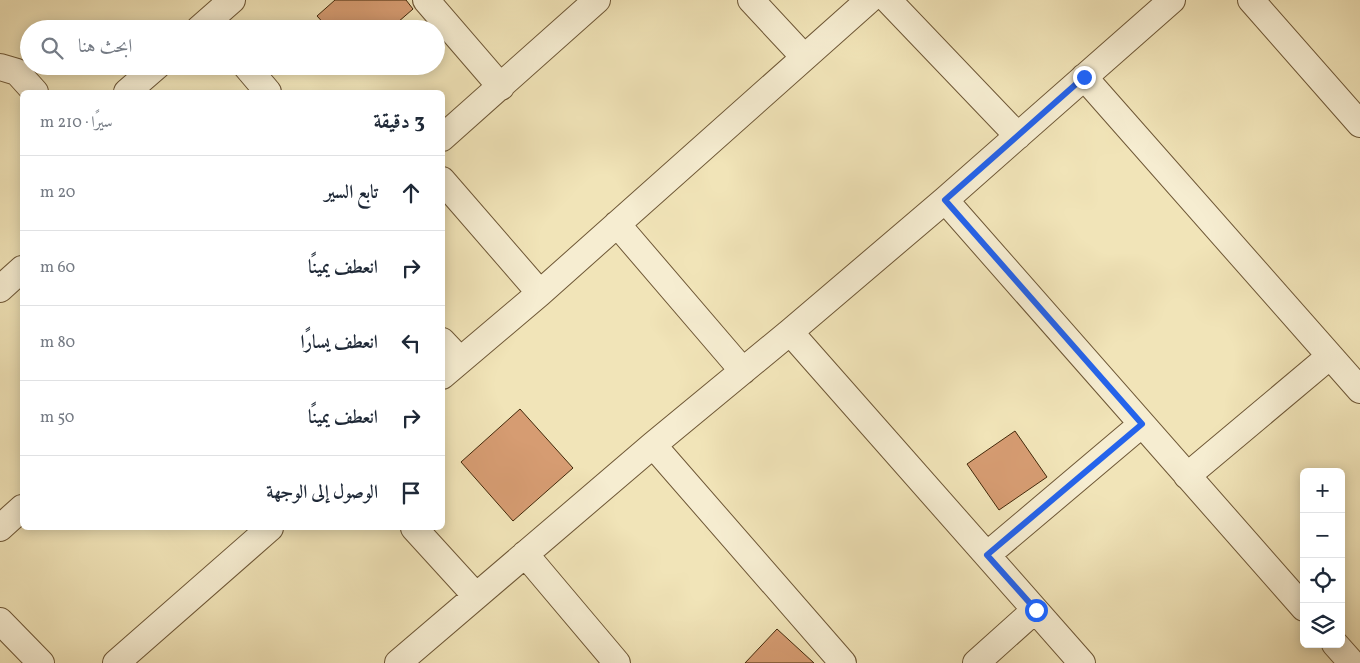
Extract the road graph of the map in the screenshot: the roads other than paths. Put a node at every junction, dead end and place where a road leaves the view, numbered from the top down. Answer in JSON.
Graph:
{"nodes":[{"id":1,"x":232,"y":0,"type":"edge"},
{"id":2,"x":426,"y":0,"type":"edge"},
{"id":3,"x":597,"y":0,"type":"edge"},
{"id":4,"x":751,"y":0,"type":"edge"},
{"id":5,"x":868,"y":0,"type":"edge"},
{"id":6,"x":888,"y":0,"type":"edge"},
{"id":7,"x":1172,"y":0,"type":"edge"},
{"id":8,"x":1251,"y":0,"type":"edge"},
{"id":9,"x":213,"y":20,"type":"edge"},
{"id":10,"x":443,"y":20,"type":"edge"},
{"id":11,"x":445,"y":22,"type":"edge"},
{"id":12,"x":804,"y":57,"type":"junction"},
{"id":13,"x":0,"y":67,"type":"edge"},
{"id":14,"x":147,"y":75,"type":"edge"},
{"id":15,"x":254,"y":75,"type":"edge"},
{"id":16,"x":1084,"y":77,"type":"junction"},
{"id":17,"x":501,"y":87,"type":"junction"},
{"id":18,"x":33,"y":90,"type":"edge"},
{"id":19,"x":129,"y":90,"type":"edge"},
{"id":20,"x":266,"y":90,"type":"edge"},
{"id":21,"x":1360,"y":124,"type":"edge"},
{"id":22,"x":445,"y":135,"type":"edge"},
{"id":23,"x":1018,"y":136,"type":"junction"},
{"id":24,"x":445,"y":183,"type":"edge"},
{"id":25,"x":945,"y":200,"type":"junction"},
{"id":26,"x":617,"y":224,"type":"junction"},
{"id":27,"x":20,"y":271,"type":"edge"},
{"id":28,"x":0,"y":289,"type":"edge"},
{"id":29,"x":540,"y":293,"type":"junction"},
{"id":30,"x":790,"y":332,"type":"junction"},
{"id":31,"x":445,"y":350,"type":"edge"},
{"id":32,"x":1330,"y":356,"type":"junction"},
{"id":33,"x":451,"y":368,"type":"edge"},
{"id":34,"x":743,"y":370,"type":"junction"},
{"id":35,"x":1360,"y":390,"type":"edge"},
{"id":36,"x":1142,"y":424,"type":"junction"},
{"id":37,"x":653,"y":445,"type":"junction"},
{"id":38,"x":1187,"y":476,"type":"junction"},
{"id":39,"x":20,"y":510,"type":"edge"},
{"id":40,"x":0,"y":528,"type":"edge"},
{"id":41,"x":268,"y":530,"type":"edge"},
{"id":42,"x":416,"y":530,"type":"edge"},
{"id":43,"x":525,"y":554,"type":"junction"},
{"id":44,"x":987,"y":555,"type":"junction"},
{"id":45,"x":476,"y":596,"type":"junction"},
{"id":46,"x":1300,"y":603,"type":"edge"},
{"id":47,"x":1036,"y":610,"type":"junction"},
{"id":48,"x":0,"y":621,"type":"edge"},
{"id":49,"x":1339,"y":648,"type":"edge"},
{"id":50,"x":41,"y":663,"type":"edge"},
{"id":51,"x":116,"y":663,"type":"edge"},
{"id":52,"x":398,"y":663,"type":"edge"},
{"id":53,"x":617,"y":663,"type":"edge"},
{"id":54,"x":843,"y":663,"type":"edge"},
{"id":55,"x":976,"y":663,"type":"edge"},
{"id":56,"x":1082,"y":663,"type":"edge"},
{"id":57,"x":1352,"y":663,"type":"edge"}],
"edges":[{"from":1,"to":9,"type":"street"},
{"from":2,"to":10,"type":"street"},
{"from":3,"to":17,"type":"street"},
{"from":4,"to":12,"type":"street"},
{"from":5,"to":12,"type":"street"},
{"from":6,"to":23,"type":"street"},
{"from":7,"to":16,"type":"street"},
{"from":8,"to":21,"type":"street"},
{"from":11,"to":17,"type":"street"},
{"from":12,"to":26,"type":"street"},
{"from":13,"to":18,"type":"street"},
{"from":14,"to":19,"type":"street"},
{"from":15,"to":20,"type":"street"},
{"from":16,"to":23,"type":"street"},
{"from":16,"to":32,"type":"street"},
{"from":17,"to":22,"type":"street"},
{"from":23,"to":25,"type":"street"},
{"from":24,"to":29,"type":"street"},
{"from":25,"to":30,"type":"street"},
{"from":25,"to":36,"type":"street"},
{"from":26,"to":29,"type":"street"},
{"from":26,"to":34,"type":"street"},
{"from":27,"to":28,"type":"street"},
{"from":29,"to":33,"type":"street"},
{"from":30,"to":34,"type":"street"},
{"from":30,"to":44,"type":"street"},
{"from":31,"to":33,"type":"street"},
{"from":32,"to":35,"type":"street"},
{"from":32,"to":38,"type":"street"},
{"from":34,"to":37,"type":"street"},
{"from":36,"to":38,"type":"street"},
{"from":36,"to":44,"type":"street"},
{"from":37,"to":43,"type":"street"},
{"from":37,"to":54,"type":"street"},
{"from":38,"to":46,"type":"street"},
{"from":39,"to":40,"type":"street"},
{"from":41,"to":51,"type":"street"},
{"from":42,"to":45,"type":"street"},
{"from":43,"to":45,"type":"street"},
{"from":43,"to":53,"type":"street"},
{"from":44,"to":47,"type":"street"},
{"from":45,"to":52,"type":"street"},
{"from":47,"to":55,"type":"street"},
{"from":47,"to":56,"type":"street"},
{"from":48,"to":50,"type":"street"},
{"from":49,"to":57,"type":"street"}]}
